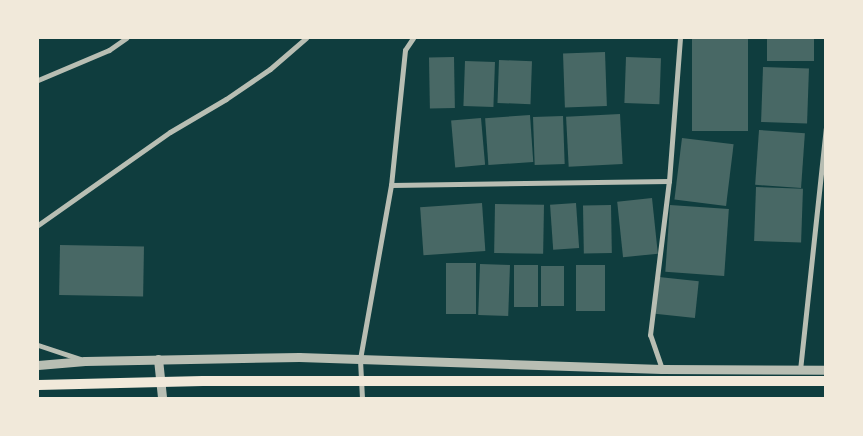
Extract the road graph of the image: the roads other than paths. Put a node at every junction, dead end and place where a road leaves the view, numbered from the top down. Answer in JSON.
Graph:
{"nodes":[{"id":1,"x":126,"y":38,"type":"edge"},
{"id":2,"x":306,"y":38,"type":"edge"},
{"id":3,"x":413,"y":38,"type":"edge"},
{"id":4,"x":680,"y":38,"type":"edge"},
{"id":5,"x":38,"y":80,"type":"edge"},
{"id":6,"x":826,"y":128,"type":"edge"},
{"id":7,"x":669,"y":181,"type":"junction"},
{"id":8,"x":392,"y":185,"type":"junction"},
{"id":9,"x":819,"y":188,"type":"junction"},
{"id":10,"x":826,"y":188,"type":"edge"},
{"id":11,"x":38,"y":225,"type":"edge"},
{"id":12,"x":38,"y":345,"type":"edge"},
{"id":13,"x":158,"y":359,"type":"junction"},
{"id":14,"x":360,"y":359,"type":"junction"},
{"id":15,"x":85,"y":361,"type":"junction"},
{"id":16,"x":38,"y":365,"type":"edge"},
{"id":17,"x":662,"y":369,"type":"junction"},
{"id":18,"x":800,"y":370,"type":"junction"},
{"id":19,"x":826,"y":370,"type":"edge"},
{"id":20,"x":826,"y":382,"type":"edge"},
{"id":21,"x":38,"y":385,"type":"edge"},
{"id":22,"x":162,"y":398,"type":"edge"},
{"id":23,"x":362,"y":398,"type":"edge"}],
"edges":[{"from":1,"to":5,"type":"street"},
{"from":2,"to":11,"type":"street"},
{"from":3,"to":8,"type":"street"},
{"from":4,"to":7,"type":"street"},
{"from":6,"to":9,"type":"street"},
{"from":7,"to":8,"type":"street"},
{"from":7,"to":17,"type":"street"},
{"from":8,"to":14,"type":"street"},
{"from":9,"to":10,"type":"street"},
{"from":9,"to":18,"type":"street"},
{"from":12,"to":15,"type":"street"},
{"from":13,"to":14,"type":"street"},
{"from":13,"to":15,"type":"street"},
{"from":13,"to":22,"type":"street"},
{"from":14,"to":17,"type":"street"},
{"from":14,"to":23,"type":"street"},
{"from":15,"to":16,"type":"street"},
{"from":17,"to":18,"type":"street"},
{"from":18,"to":19,"type":"street"},
{"from":20,"to":21,"type":"main road"}]}
